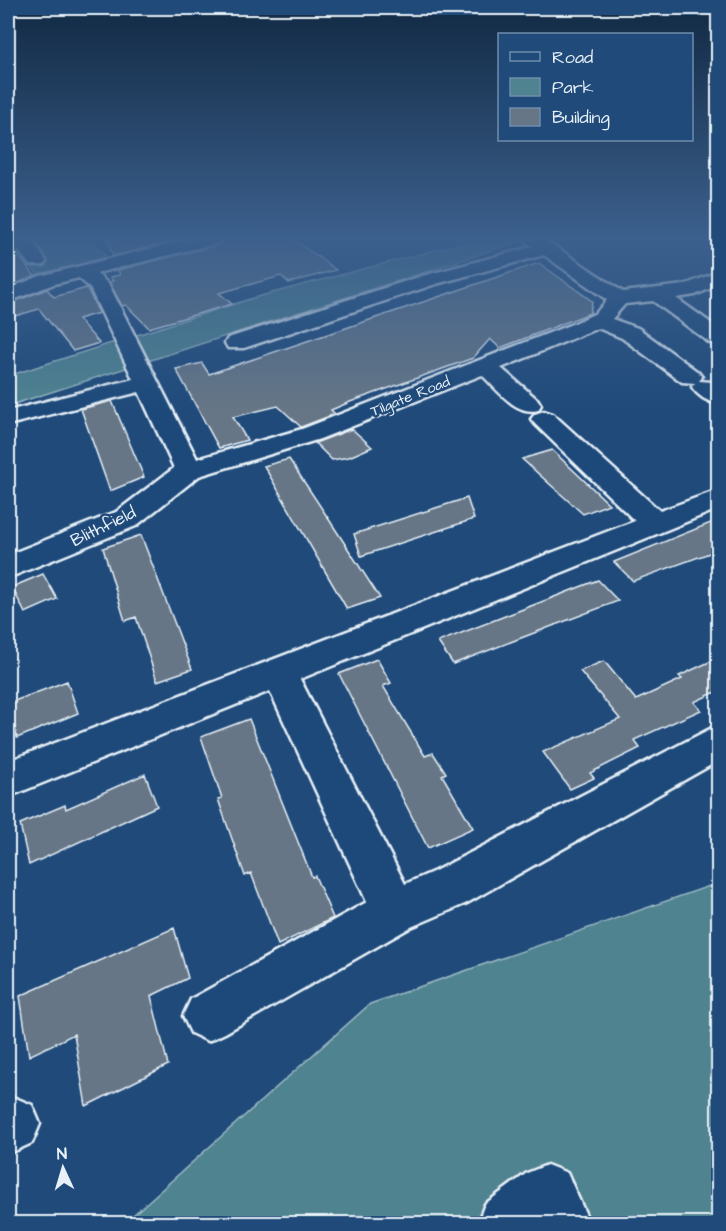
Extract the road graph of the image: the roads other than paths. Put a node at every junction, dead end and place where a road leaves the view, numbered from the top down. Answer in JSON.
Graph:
{"nodes":[{"id":1,"x":105,"y":296,"type":"edge"},
{"id":2,"x":376,"y":296,"type":"edge"},
{"id":3,"x":615,"y":296,"type":"edge"},
{"id":4,"x":644,"y":296,"type":"edge"},
{"id":5,"x":660,"y":296,"type":"edge"},
{"id":6,"x":619,"y":299,"type":"junction"},
{"id":7,"x":598,"y":321,"type":"junction"},
{"id":8,"x":718,"y":338,"type":"edge"},
{"id":9,"x":236,"y":343,"type":"dead end"},
{"id":10,"x":485,"y":366,"type":"junction"},
{"id":11,"x":148,"y":382,"type":"junction"},
{"id":12,"x":704,"y":387,"type":"edge"},
{"id":13,"x":8,"y":418,"type":"edge"},
{"id":14,"x":189,"y":470,"type":"junction"},
{"id":15,"x":718,"y":499,"type":"edge"},
{"id":16,"x":656,"y":524,"type":"junction"},
{"id":17,"x":8,"y":567,"type":"edge"},
{"id":18,"x":279,"y":672,"type":"junction"},
{"id":19,"x":714,"y":744,"type":"dead end"},
{"id":20,"x":8,"y":780,"type":"edge"},
{"id":21,"x":395,"y":911,"type":"junction"},
{"id":22,"x":208,"y":1016,"type":"dead end"},
{"id":23,"x":506,"y":1224,"type":"edge"},
{"id":24,"x":562,"y":1224,"type":"edge"}],
"edges":[{"from":1,"to":11,"type":"street"},
{"from":2,"to":9,"type":"street"},
{"from":3,"to":6,"type":"street"},
{"from":4,"to":6,"type":"street"},
{"from":5,"to":8,"type":"street"},
{"from":6,"to":7,"type":"street","name":"Tilgate Road"},
{"from":7,"to":10,"type":"street","name":"Tilgate Road"},
{"from":7,"to":12,"type":"street"},
{"from":10,"to":14,"type":"street","name":"Tilgate Road"},
{"from":10,"to":16,"type":"street"},
{"from":11,"to":13,"type":"street"},
{"from":11,"to":14,"type":"street"},
{"from":14,"to":17,"type":"street","name":"Blithfield"},
{"from":15,"to":16,"type":"street"},
{"from":16,"to":18,"type":"street"},
{"from":18,"to":20,"type":"street"},
{"from":18,"to":21,"type":"street"},
{"from":19,"to":21,"type":"street"},
{"from":21,"to":22,"type":"street"},
{"from":23,"to":24,"type":"street"}]}
